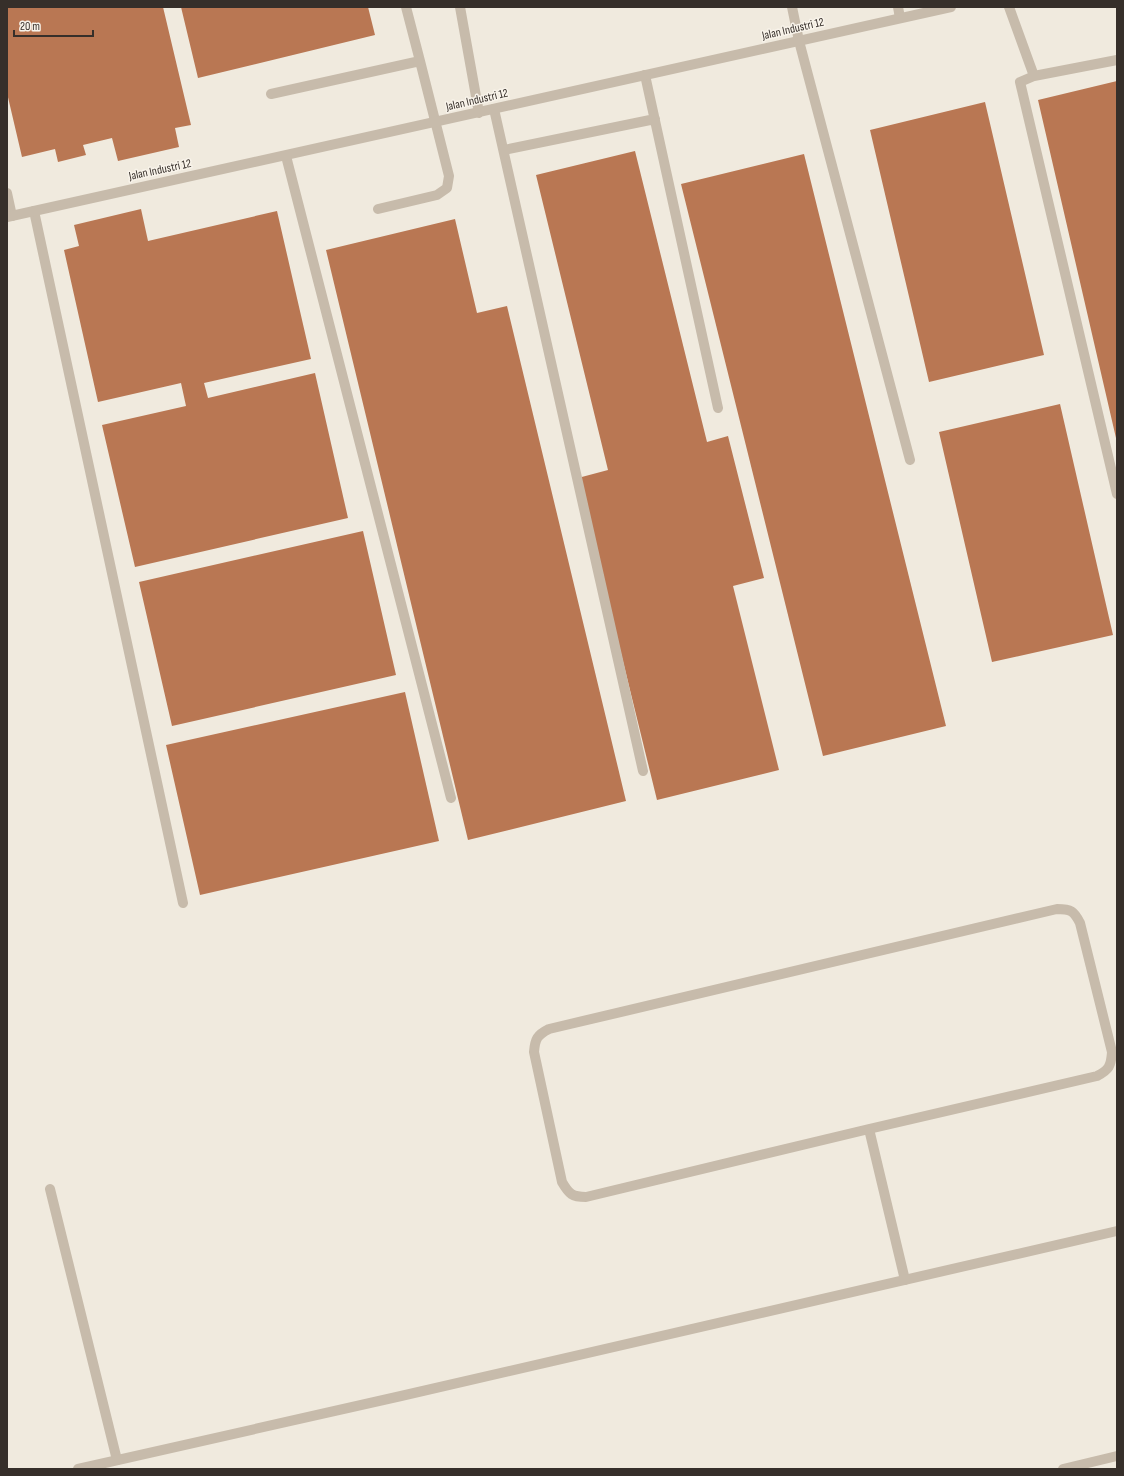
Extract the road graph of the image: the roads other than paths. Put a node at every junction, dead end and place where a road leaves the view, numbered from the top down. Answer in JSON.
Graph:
{"nodes":[{"id":1,"x":406,"y":7,"type":"edge"},
{"id":2,"x":460,"y":7,"type":"edge"},
{"id":3,"x":792,"y":7,"type":"edge"},
{"id":4,"x":898,"y":7,"type":"edge"},
{"id":5,"x":952,"y":7,"type":"edge"},
{"id":6,"x":1009,"y":7,"type":"edge"},
{"id":7,"x":900,"y":18,"type":"junction"},
{"id":8,"x":799,"y":41,"type":"junction"},
{"id":9,"x":420,"y":60,"type":"junction"},
{"id":10,"x":1117,"y":60,"type":"edge"},
{"id":11,"x":645,"y":76,"type":"junction"},
{"id":12,"x":1034,"y":76,"type":"junction"},
{"id":13,"x":271,"y":94,"type":"dead end"},
{"id":14,"x":494,"y":109,"type":"junction"},
{"id":15,"x":479,"y":113,"type":"junction"},
{"id":16,"x":655,"y":119,"type":"junction"},
{"id":17,"x":436,"y":122,"type":"junction"},
{"id":18,"x":504,"y":150,"type":"junction"},
{"id":19,"x":286,"y":156,"type":"junction"},
{"id":20,"x":7,"y":193,"type":"edge"},
{"id":21,"x":378,"y":209,"type":"dead end"},
{"id":22,"x":34,"y":211,"type":"junction"},
{"id":23,"x":10,"y":217,"type":"edge"},
{"id":24,"x":718,"y":408,"type":"dead end"},
{"id":25,"x":910,"y":460,"type":"dead end"},
{"id":26,"x":1117,"y":494,"type":"edge"},
{"id":27,"x":643,"y":771,"type":"dead end"},
{"id":28,"x":451,"y":798,"type":"dead end"},
{"id":29,"x":183,"y":903,"type":"dead end"},
{"id":30,"x":869,"y":1130,"type":"junction"},
{"id":31,"x":50,"y":1189,"type":"dead end"},
{"id":32,"x":1117,"y":1231,"type":"edge"},
{"id":33,"x":905,"y":1280,"type":"junction"},
{"id":34,"x":1117,"y":1456,"type":"edge"},
{"id":35,"x":117,"y":1460,"type":"junction"},
{"id":36,"x":78,"y":1469,"type":"edge"},
{"id":37,"x":1063,"y":1469,"type":"edge"}],
"edges":[{"from":1,"to":9,"type":"street"},
{"from":2,"to":15,"type":"street"},
{"from":3,"to":8,"type":"street"},
{"from":4,"to":7,"type":"street"},
{"from":5,"to":7,"type":"street","name":"Jalan Industri 12"},
{"from":6,"to":12,"type":"street"},
{"from":7,"to":8,"type":"street","name":"Jalan Industri 12"},
{"from":8,"to":11,"type":"street","name":"Jalan Industri 12"},
{"from":8,"to":25,"type":"street"},
{"from":9,"to":13,"type":"street"},
{"from":9,"to":17,"type":"street"},
{"from":10,"to":12,"type":"street"},
{"from":11,"to":14,"type":"street","name":"Jalan Industri 12"},
{"from":11,"to":16,"type":"street"},
{"from":12,"to":26,"type":"street"},
{"from":14,"to":15,"type":"street","name":"Jalan Industri 12"},
{"from":14,"to":18,"type":"street"},
{"from":15,"to":17,"type":"street","name":"Jalan Industri 12"},
{"from":16,"to":18,"type":"street"},
{"from":16,"to":24,"type":"street"},
{"from":17,"to":19,"type":"street","name":"Jalan Industri 12"},
{"from":17,"to":21,"type":"street"},
{"from":18,"to":27,"type":"street"},
{"from":19,"to":22,"type":"street","name":"Jalan Industri 12"},
{"from":19,"to":28,"type":"street"},
{"from":20,"to":23,"type":"street"},
{"from":22,"to":23,"type":"street","name":"Jalan Industri 12"},
{"from":22,"to":29,"type":"street"},
{"from":30,"to":30,"type":"street"},
{"from":30,"to":33,"type":"street"},
{"from":31,"to":35,"type":"street"},
{"from":32,"to":33,"type":"street"},
{"from":33,"to":35,"type":"street"},
{"from":34,"to":37,"type":"street"},
{"from":35,"to":36,"type":"street"}]}
